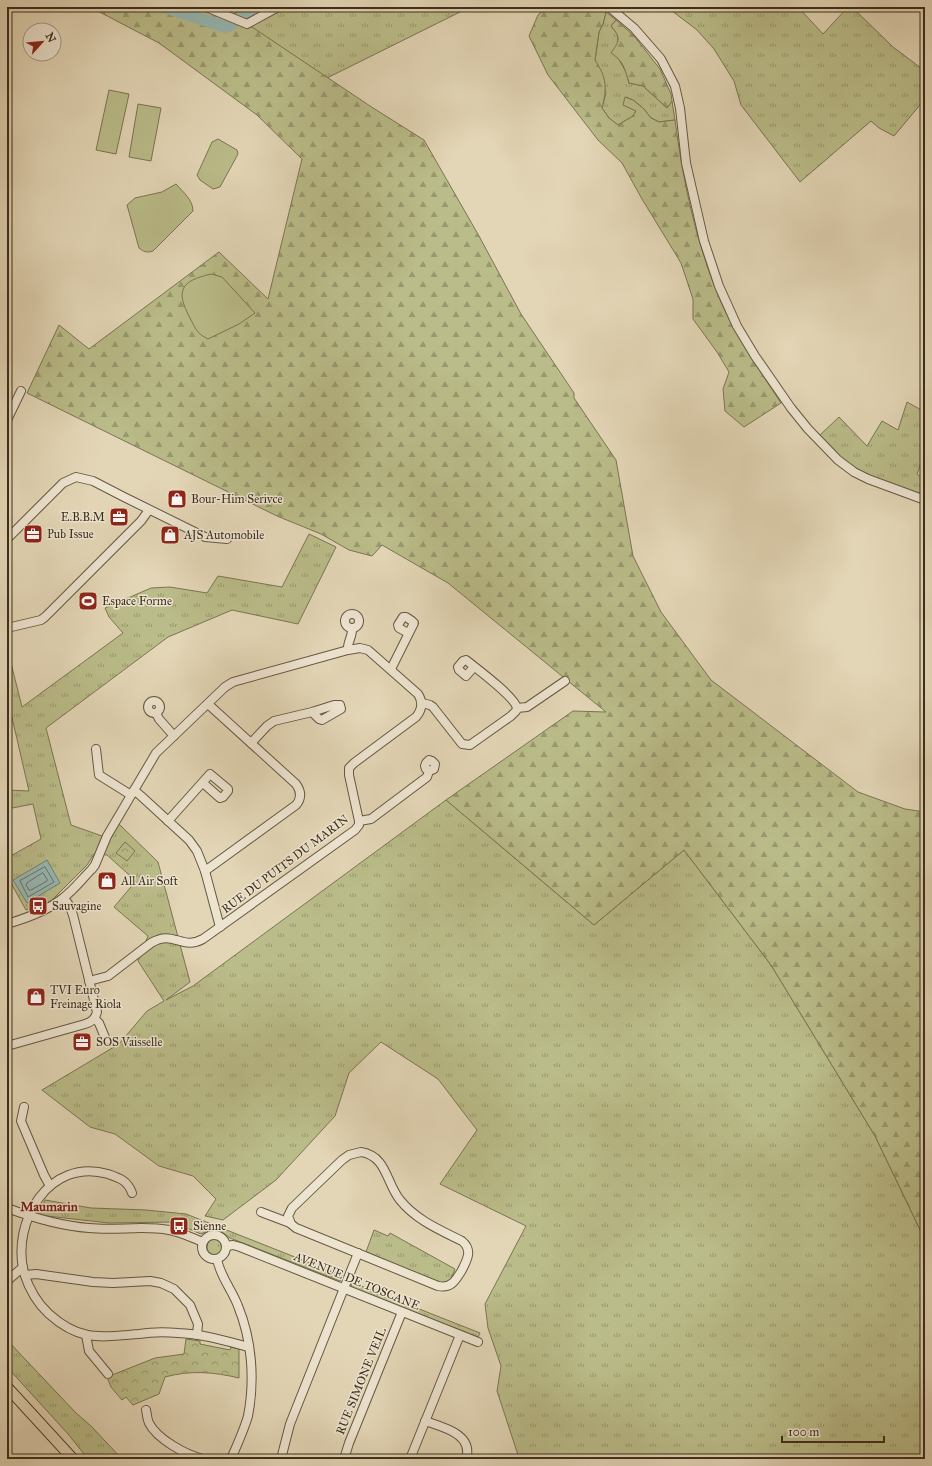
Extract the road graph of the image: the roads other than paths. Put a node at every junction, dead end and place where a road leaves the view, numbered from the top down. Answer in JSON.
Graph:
{"nodes":[{"id":1,"x":206,"y":7,"type":"edge"},
{"id":2,"x":278,"y":7,"type":"edge"},
{"id":3,"x":609,"y":7,"type":"edge"},
{"id":4,"x":21,"y":391,"type":"dead end"},
{"id":5,"x":7,"y":420,"type":"edge"},
{"id":6,"x":925,"y":500,"type":"edge"},
{"id":7,"x":149,"y":510,"type":"junction"},
{"id":8,"x":7,"y":539,"type":"edge"},
{"id":9,"x":227,"y":539,"type":"dead end"},
{"id":10,"x":7,"y":628,"type":"edge"},
{"id":11,"x":352,"y":628,"type":"dead end"},
{"id":12,"x":408,"y":633,"type":"dead end"},
{"id":13,"x":348,"y":650,"type":"junction"},
{"id":14,"x":474,"y":667,"type":"dead end"},
{"id":15,"x":391,"y":669,"type":"junction"},
{"id":16,"x":565,"y":681,"type":"dead end"},
{"id":17,"x":422,"y":703,"type":"junction"},
{"id":18,"x":208,"y":704,"type":"junction"},
{"id":19,"x":517,"y":708,"type":"junction"},
{"id":20,"x":312,"y":712,"type":"dead end"},
{"id":21,"x":156,"y":714,"type":"dead end"},
{"id":22,"x":174,"y":736,"type":"junction"},
{"id":23,"x":250,"y":743,"type":"junction"},
{"id":24,"x":96,"y":749,"type":"dead end"},
{"id":25,"x":429,"y":771,"type":"dead end"},
{"id":26,"x":203,"y":783,"type":"dead end"},
{"id":27,"x":132,"y":793,"type":"junction"},
{"id":28,"x":168,"y":821,"type":"junction"},
{"id":29,"x":359,"y":821,"type":"junction"},
{"id":30,"x":205,"y":871,"type":"junction"},
{"id":31,"x":64,"y":898,"type":"junction"},
{"id":32,"x":7,"y":924,"type":"edge"},
{"id":33,"x":220,"y":927,"type":"junction"},
{"id":34,"x":89,"y":981,"type":"junction"},
{"id":35,"x":95,"y":1019,"type":"junction"},
{"id":36,"x":106,"y":1040,"type":"dead end"},
{"id":37,"x":7,"y":1046,"type":"edge"},
{"id":38,"x":24,"y":1107,"type":"dead end"},
{"id":39,"x":50,"y":1186,"type":"junction"},
{"id":40,"x":132,"y":1193,"type":"dead end"},
{"id":41,"x":7,"y":1208,"type":"edge"},
{"id":42,"x":261,"y":1212,"type":"dead end"},
{"id":43,"x":28,"y":1215,"type":"junction"},
{"id":44,"x":290,"y":1223,"type":"junction"},
{"id":45,"x":203,"y":1242,"type":"junction"},
{"id":46,"x":227,"y":1246,"type":"junction"},
{"id":47,"x":358,"y":1253,"type":"junction"},
{"id":48,"x":217,"y":1259,"type":"junction"},
{"id":49,"x":24,"y":1271,"type":"junction"},
{"id":50,"x":7,"y":1281,"type":"edge"},
{"id":51,"x":344,"y":1288,"type":"junction"},
{"id":52,"x":402,"y":1312,"type":"junction"},
{"id":53,"x":86,"y":1335,"type":"junction"},
{"id":54,"x":197,"y":1335,"type":"junction"},
{"id":55,"x":460,"y":1335,"type":"junction"},
{"id":56,"x":478,"y":1342,"type":"dead end"},
{"id":57,"x":249,"y":1347,"type":"junction"},
{"id":58,"x":108,"y":1374,"type":"dead end"},
{"id":59,"x":7,"y":1387,"type":"edge"},
{"id":60,"x":146,"y":1410,"type":"dead end"},
{"id":61,"x":425,"y":1421,"type":"junction"},
{"id":62,"x":73,"y":1459,"type":"edge"},
{"id":63,"x":203,"y":1459,"type":"edge"},
{"id":64,"x":231,"y":1459,"type":"edge"},
{"id":65,"x":280,"y":1459,"type":"edge"},
{"id":66,"x":344,"y":1459,"type":"edge"},
{"id":67,"x":410,"y":1459,"type":"edge"},
{"id":68,"x":466,"y":1459,"type":"edge"}],
"edges":[{"from":1,"to":2,"type":"street"},
{"from":3,"to":6,"type":"street"},
{"from":4,"to":5,"type":"street"},
{"from":7,"to":8,"type":"street"},
{"from":7,"to":9,"type":"street"},
{"from":7,"to":10,"type":"street"},
{"from":11,"to":13,"type":"street"},
{"from":12,"to":15,"type":"street"},
{"from":13,"to":15,"type":"street"},
{"from":13,"to":18,"type":"street"},
{"from":14,"to":19,"type":"street"},
{"from":15,"to":17,"type":"street"},
{"from":16,"to":19,"type":"street"},
{"from":17,"to":19,"type":"street"},
{"from":17,"to":29,"type":"street","name":"RUE DU PUITS DU MARIN"},
{"from":18,"to":22,"type":"street"},
{"from":18,"to":23,"type":"street"},
{"from":20,"to":23,"type":"street"},
{"from":21,"to":22,"type":"street"},
{"from":22,"to":27,"type":"street"},
{"from":23,"to":30,"type":"street"},
{"from":24,"to":27,"type":"street"},
{"from":25,"to":29,"type":"street"},
{"from":26,"to":28,"type":"street"},
{"from":27,"to":28,"type":"street"},
{"from":27,"to":31,"type":"street"},
{"from":28,"to":30,"type":"street"},
{"from":29,"to":33,"type":"street","name":"RUE DU PUITS DU MARIN"},
{"from":30,"to":33,"type":"street"},
{"from":31,"to":32,"type":"street"},
{"from":31,"to":34,"type":"street"},
{"from":33,"to":34,"type":"street","name":"RUE DU PUITS DU MARIN"},
{"from":34,"to":35,"type":"street"},
{"from":35,"to":36,"type":"street"},
{"from":35,"to":37,"type":"street"},
{"from":38,"to":39,"type":"street"},
{"from":39,"to":40,"type":"street"},
{"from":39,"to":43,"type":"street"},
{"from":41,"to":43,"type":"street"},
{"from":42,"to":44,"type":"street"},
{"from":43,"to":45,"type":"street"},
{"from":43,"to":49,"type":"street"},
{"from":44,"to":47,"type":"street"},
{"from":44,"to":47,"type":"street"},
{"from":45,"to":46,"type":"street"},
{"from":45,"to":48,"type":"street"},
{"from":46,"to":48,"type":"street"},
{"from":46,"to":51,"type":"street","name":"AVENUE DE TOSCANE"},
{"from":47,"to":51,"type":"street"},
{"from":48,"to":57,"type":"street"},
{"from":49,"to":50,"type":"street"},
{"from":49,"to":53,"type":"street"},
{"from":49,"to":54,"type":"street"},
{"from":51,"to":52,"type":"street","name":"AVENUE DE TOSCANE"},
{"from":51,"to":65,"type":"street"},
{"from":52,"to":55,"type":"street","name":"AVENUE DE TOSCANE"},
{"from":52,"to":66,"type":"street","name":"RUE SIMONE VEIL"},
{"from":53,"to":54,"type":"street"},
{"from":53,"to":58,"type":"street"},
{"from":54,"to":57,"type":"street"},
{"from":55,"to":56,"type":"street","name":"AVENUE DE TOSCANE"},
{"from":55,"to":61,"type":"street"},
{"from":57,"to":64,"type":"street"},
{"from":59,"to":62,"type":"main road"},
{"from":60,"to":63,"type":"street"},
{"from":61,"to":67,"type":"street"},
{"from":61,"to":68,"type":"street"}]}
